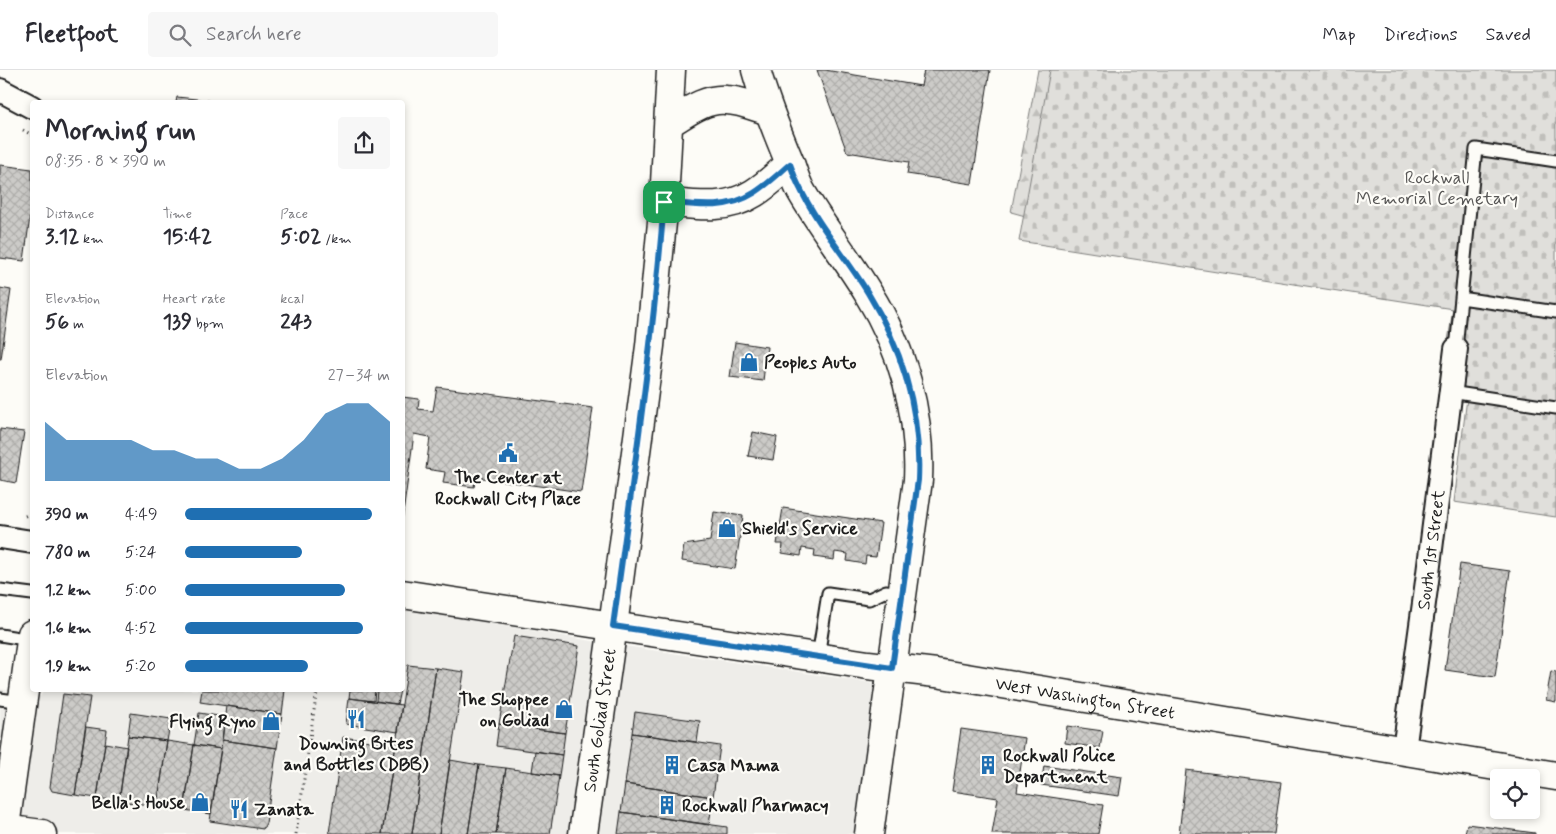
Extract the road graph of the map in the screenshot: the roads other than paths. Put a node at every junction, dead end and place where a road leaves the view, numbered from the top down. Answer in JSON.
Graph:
{"nodes":[{"id":1,"x":671,"y":70,"type":"edge"},
{"id":2,"x":756,"y":70,"type":"edge"},
{"id":3,"x":1,"y":91,"type":"edge"},
{"id":4,"x":30,"y":106,"type":"edge"},
{"id":5,"x":769,"y":111,"type":"junction"},
{"id":6,"x":668,"y":123,"type":"junction"},
{"id":7,"x":1556,"y":161,"type":"edge"},
{"id":8,"x":790,"y":164,"type":"junction"},
{"id":9,"x":664,"y":202,"type":"junction"},
{"id":10,"x":1461,"y":298,"type":"junction"},
{"id":11,"x":1556,"y":312,"type":"edge"},
{"id":12,"x":1456,"y":349,"type":"joint"},
{"id":13,"x":1450,"y":392,"type":"junction"},
{"id":14,"x":1556,"y":408,"type":"edge"},
{"id":15,"x":0,"y":536,"type":"edge"},
{"id":16,"x":30,"y":542,"type":"edge"},
{"id":17,"x":0,"y":590,"type":"edge"},
{"id":18,"x":903,"y":593,"type":"junction"},
{"id":19,"x":30,"y":594,"type":"edge"},
{"id":20,"x":405,"y":594,"type":"edge"},
{"id":21,"x":613,"y":626,"type":"junction"},
{"id":22,"x":0,"y":635,"type":"edge"},
{"id":23,"x":30,"y":637,"type":"edge"},
{"id":24,"x":30,"y":643,"type":"edge"},
{"id":25,"x":818,"y":657,"type":"junction"},
{"id":26,"x":892,"y":668,"type":"junction"},
{"id":27,"x":11,"y":700,"type":"edge"},
{"id":28,"x":1404,"y":750,"type":"junction"},
{"id":29,"x":1556,"y":776,"type":"edge"},
{"id":30,"x":4,"y":823,"type":"edge"},
{"id":31,"x":42,"y":834,"type":"edge"},
{"id":32,"x":583,"y":834,"type":"edge"},
{"id":33,"x":869,"y":834,"type":"edge"}],
"edges":[{"from":1,"to":6,"type":"main road","name":"South Goliad Street"},
{"from":2,"to":5,"type":"main road"},
{"from":3,"to":4,"type":"street"},
{"from":5,"to":6,"type":"main road"},
{"from":5,"to":8,"type":"main road"},
{"from":6,"to":9,"type":"main road","name":"South Goliad Street"},
{"from":7,"to":10,"type":"lane"},
{"from":8,"to":9,"type":"main road"},
{"from":8,"to":18,"type":"main road"},
{"from":9,"to":21,"type":"main road","name":"South Goliad Street"},
{"from":10,"to":11,"type":"lane"},
{"from":10,"to":12,"type":"lane"},
{"from":12,"to":13,"type":"street","name":"South 1st Street"},
{"from":13,"to":14,"type":"lane"},
{"from":13,"to":28,"type":"street","name":"South 1st Street"},
{"from":15,"to":16,"type":"street"},
{"from":17,"to":19,"type":"lane"},
{"from":18,"to":25,"type":"lane"},
{"from":18,"to":26,"type":"main road"},
{"from":20,"to":21,"type":"main road","name":"West Washington Street"},
{"from":21,"to":25,"type":"main road","name":"West Washington Street"},
{"from":21,"to":32,"type":"main road","name":"South Goliad Street"},
{"from":22,"to":23,"type":"lane"},
{"from":24,"to":27,"type":"main road"},
{"from":25,"to":26,"type":"main road","name":"West Washington Street"},
{"from":26,"to":28,"type":"main road","name":"West Washington Street"},
{"from":26,"to":33,"type":"main road"},
{"from":27,"to":30,"type":"main road"},
{"from":28,"to":29,"type":"main road","name":"West Washington Street"},
{"from":30,"to":31,"type":"main road"}]}
